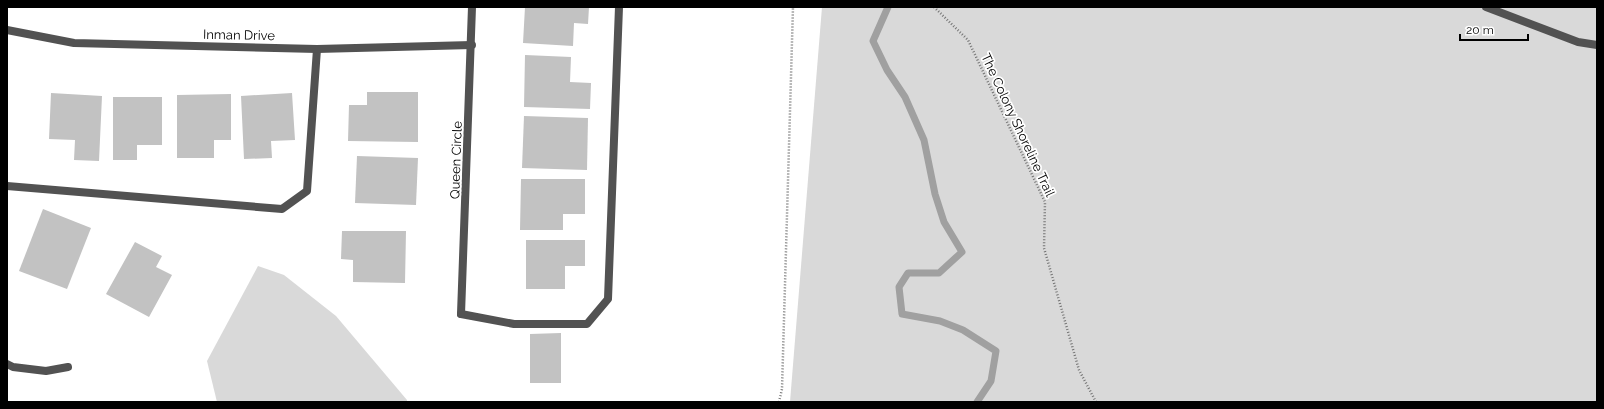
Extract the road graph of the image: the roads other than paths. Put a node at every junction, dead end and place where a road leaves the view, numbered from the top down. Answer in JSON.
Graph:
{"nodes":[{"id":1,"x":472,"y":7,"type":"edge"},
{"id":2,"x":619,"y":7,"type":"edge"},
{"id":3,"x":1486,"y":7,"type":"edge"},
{"id":4,"x":7,"y":30,"type":"edge"},
{"id":5,"x":472,"y":45,"type":"junction"},
{"id":6,"x":1597,"y":46,"type":"edge"},
{"id":7,"x":317,"y":48,"type":"junction"},
{"id":8,"x":7,"y":186,"type":"edge"},
{"id":9,"x":7,"y":364,"type":"edge"},
{"id":10,"x":68,"y":367,"type":"dead end"}],
"edges":[{"from":1,"to":5,"type":"street","name":"Queen Circle"},
{"from":2,"to":5,"type":"street","name":"Queen Circle"},
{"from":3,"to":6,"type":"street"},
{"from":4,"to":7,"type":"street","name":"Inman Drive"},
{"from":5,"to":7,"type":"street","name":"Inman Drive"},
{"from":7,"to":8,"type":"street"},
{"from":9,"to":10,"type":"street"}]}
